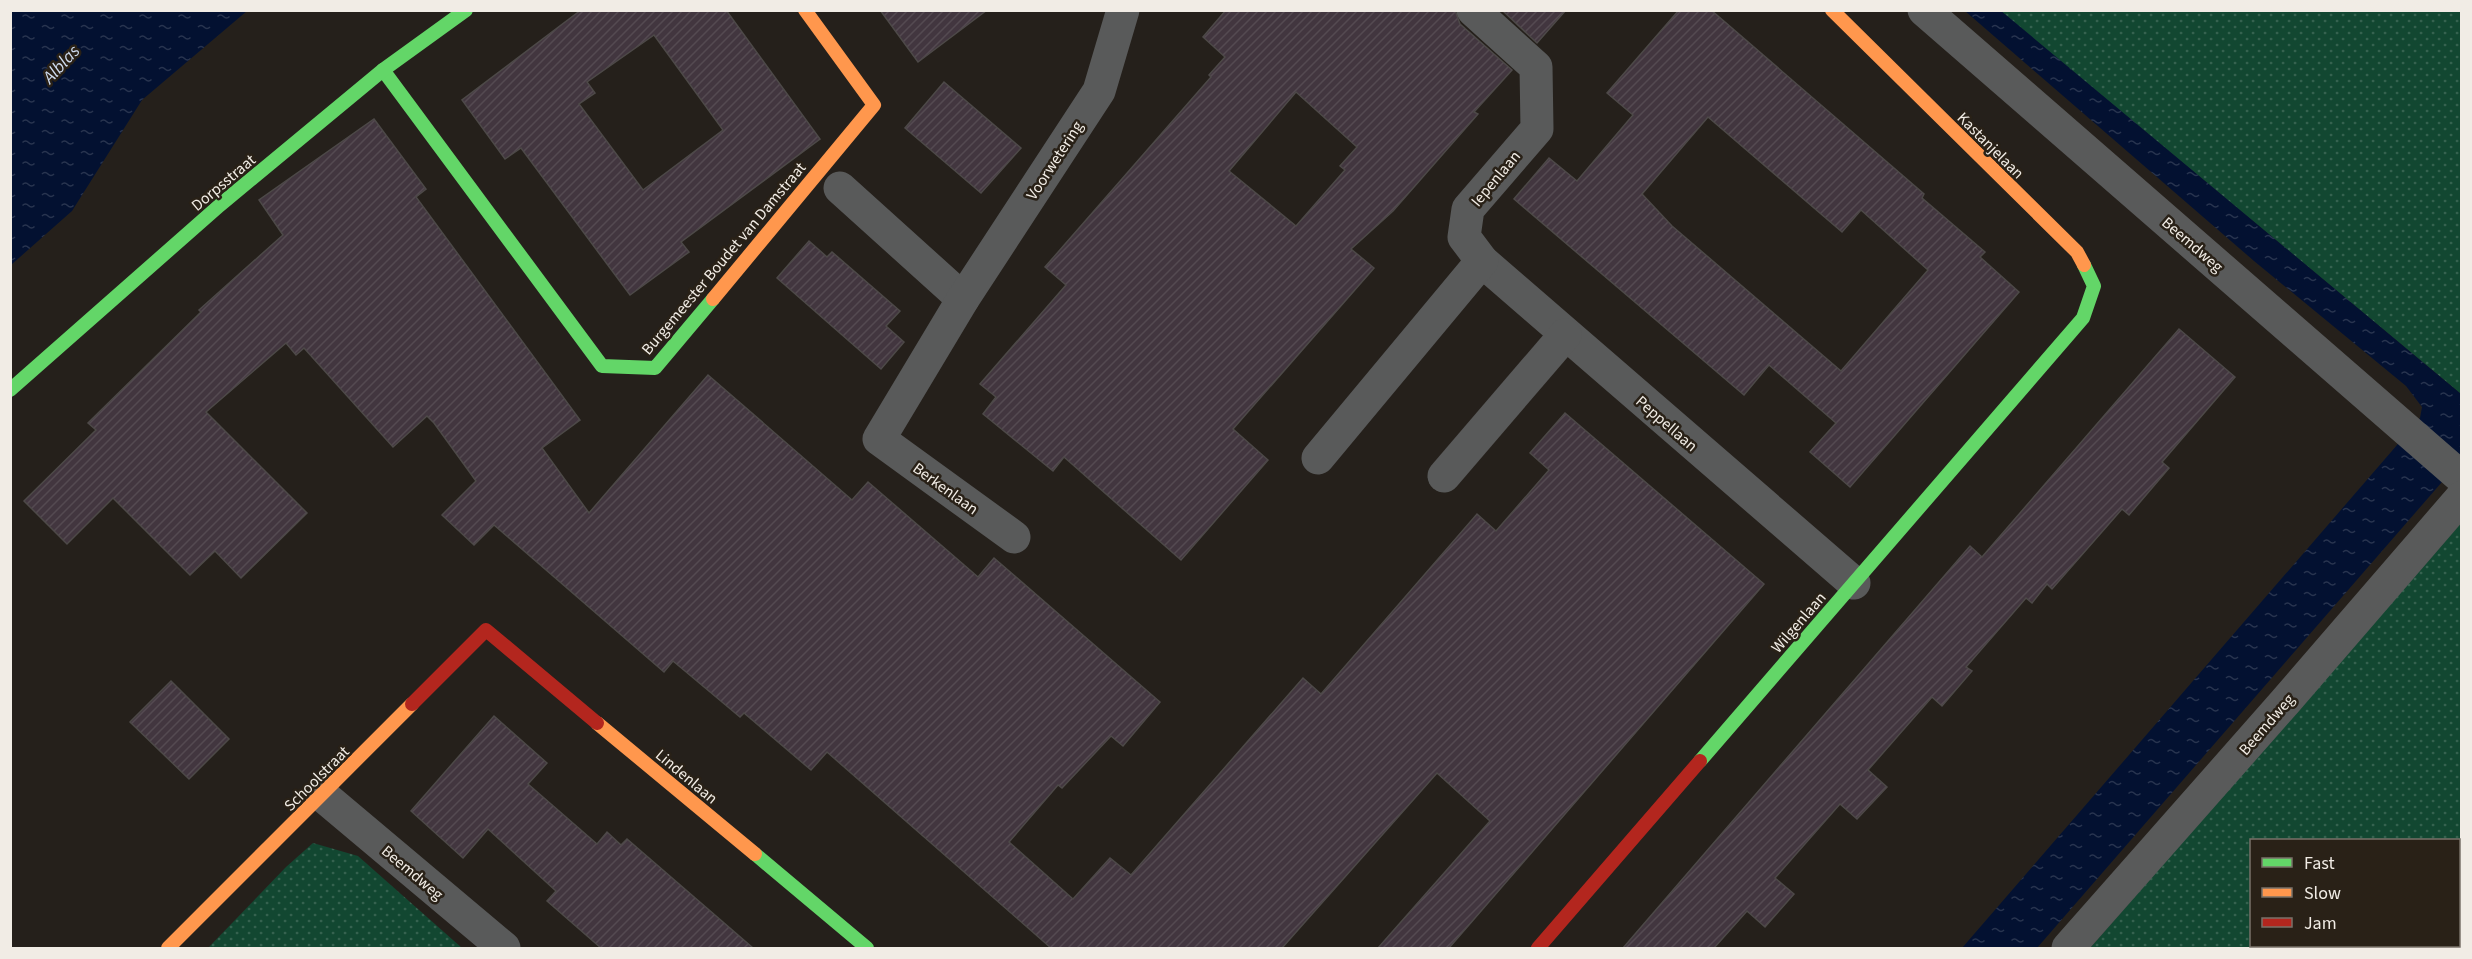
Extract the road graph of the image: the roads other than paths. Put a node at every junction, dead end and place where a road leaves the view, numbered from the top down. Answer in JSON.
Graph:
{"nodes":[{"id":1,"x":466,"y":10,"type":"edge"},
{"id":2,"x":805,"y":10,"type":"edge"},
{"id":3,"x":1124,"y":10,"type":"edge"},
{"id":4,"x":1473,"y":10,"type":"edge"},
{"id":5,"x":1832,"y":10,"type":"edge"},
{"id":6,"x":1924,"y":10,"type":"edge"},
{"id":7,"x":383,"y":70,"type":"junction"},
{"id":8,"x":840,"y":188,"type":"dead end"},
{"id":9,"x":1482,"y":261,"type":"junction"},
{"id":10,"x":963,"y":299,"type":"junction"},
{"id":11,"x":2083,"y":318,"type":"joint"},
{"id":12,"x":1565,"y":335,"type":"junction"},
{"id":13,"x":10,"y":390,"type":"edge"},
{"id":14,"x":879,"y":439,"type":"joint"},
{"id":15,"x":1318,"y":458,"type":"dead end"},
{"id":16,"x":1444,"y":476,"type":"dead end"},
{"id":17,"x":2461,"y":484,"type":"edge"},
{"id":18,"x":1014,"y":537,"type":"dead end"},
{"id":19,"x":1854,"y":583,"type":"junction"},
{"id":20,"x":486,"y":630,"type":"joint"},
{"id":21,"x":322,"y":795,"type":"junction"},
{"id":22,"x":168,"y":948,"type":"edge"},
{"id":23,"x":504,"y":948,"type":"edge"},
{"id":24,"x":867,"y":948,"type":"edge"},
{"id":25,"x":1538,"y":948,"type":"edge"},
{"id":26,"x":2068,"y":948,"type":"edge"}],
"edges":[{"from":1,"to":7,"type":"street","name":"Dorpsstraat"},
{"from":2,"to":7,"type":"street","name":"Burgemeester Boudet van Damstraat"},
{"from":3,"to":10,"type":"street","name":"Voorwetering"},
{"from":4,"to":9,"type":"street","name":"Iepenlaan"},
{"from":5,"to":11,"type":"street","name":"Kastanjelaan"},
{"from":6,"to":17,"type":"street","name":"Beemdweg"},
{"from":7,"to":13,"type":"street","name":"Dorpsstraat"},
{"from":8,"to":10,"type":"street"},
{"from":9,"to":12,"type":"street","name":"Peppellaan"},
{"from":9,"to":15,"type":"street"},
{"from":10,"to":14,"type":"street","name":"Voorwetering"},
{"from":11,"to":19,"type":"street","name":"Wilgenlaan"},
{"from":12,"to":16,"type":"street"},
{"from":12,"to":19,"type":"street","name":"Peppellaan"},
{"from":14,"to":18,"type":"street","name":"Berkenlaan"},
{"from":17,"to":26,"type":"street","name":"Beemdweg"},
{"from":19,"to":25,"type":"street","name":"Wilgenlaan"},
{"from":20,"to":21,"type":"street","name":"Schoolstraat"},
{"from":20,"to":24,"type":"street","name":"Lindenlaan"},
{"from":21,"to":22,"type":"street","name":"Schoolstraat"},
{"from":21,"to":23,"type":"street","name":"Beemdweg"}]}
